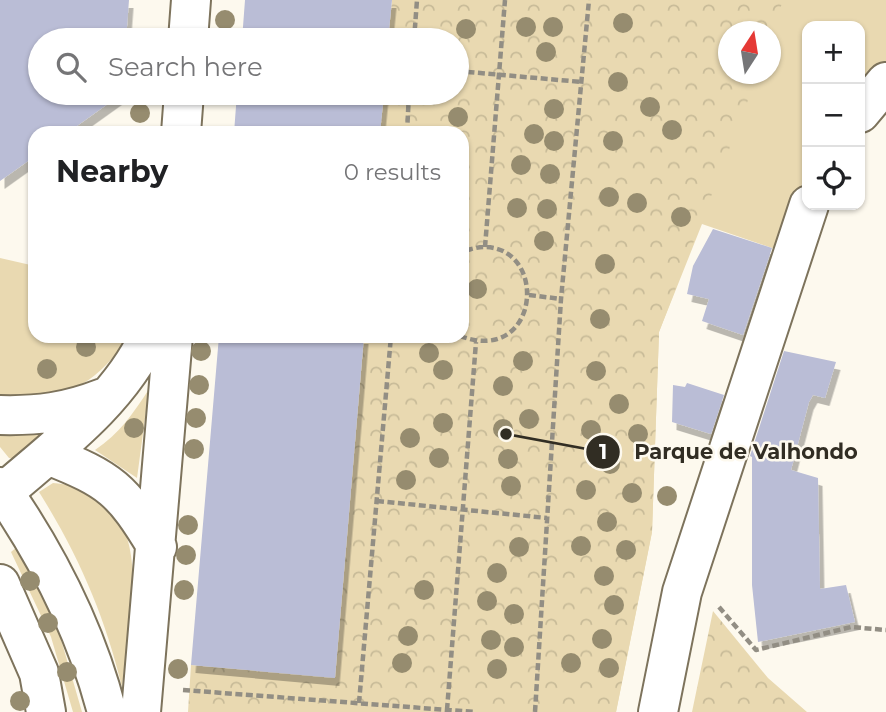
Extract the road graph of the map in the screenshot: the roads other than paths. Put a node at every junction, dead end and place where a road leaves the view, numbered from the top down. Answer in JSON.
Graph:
{"nodes":[{"id":1,"x":191,"y":0,"type":"edge"},
{"id":2,"x":189,"y":28,"type":"edge"},
{"id":3,"x":886,"y":82,"type":"edge"},
{"id":4,"x":183,"y":105,"type":"edge"},
{"id":5,"x":865,"y":108,"type":"edge"},
{"id":6,"x":182,"y":126,"type":"edge"},
{"id":7,"x":807,"y":210,"type":"edge"},
{"id":8,"x":146,"y":343,"type":"edge"},
{"id":9,"x":172,"y":343,"type":"edge"},
{"id":10,"x":111,"y":395,"type":"junction"},
{"id":11,"x":0,"y":415,"type":"edge"},
{"id":12,"x":48,"y":456,"type":"junction"},
{"id":13,"x":1,"y":493,"type":"edge"},
{"id":14,"x":157,"y":547,"type":"junction"},
{"id":15,"x":0,"y":583,"type":"edge"},
{"id":16,"x":46,"y":712,"type":"edge"},
{"id":17,"x":107,"y":712,"type":"edge"},
{"id":18,"x":141,"y":712,"type":"edge"},
{"id":19,"x":658,"y":712,"type":"edge"}],
"edges":[{"from":1,"to":2,"type":"street"},
{"from":3,"to":5,"type":"street"},
{"from":4,"to":6,"type":"street"},
{"from":7,"to":19,"type":"street"},
{"from":8,"to":10,"type":"street"},
{"from":9,"to":14,"type":"street"},
{"from":10,"to":11,"type":"street"},
{"from":10,"to":12,"type":"street"},
{"from":12,"to":13,"type":"street"},
{"from":12,"to":14,"type":"street"},
{"from":13,"to":17,"type":"street"},
{"from":14,"to":18,"type":"street"},
{"from":15,"to":16,"type":"street"}]}
